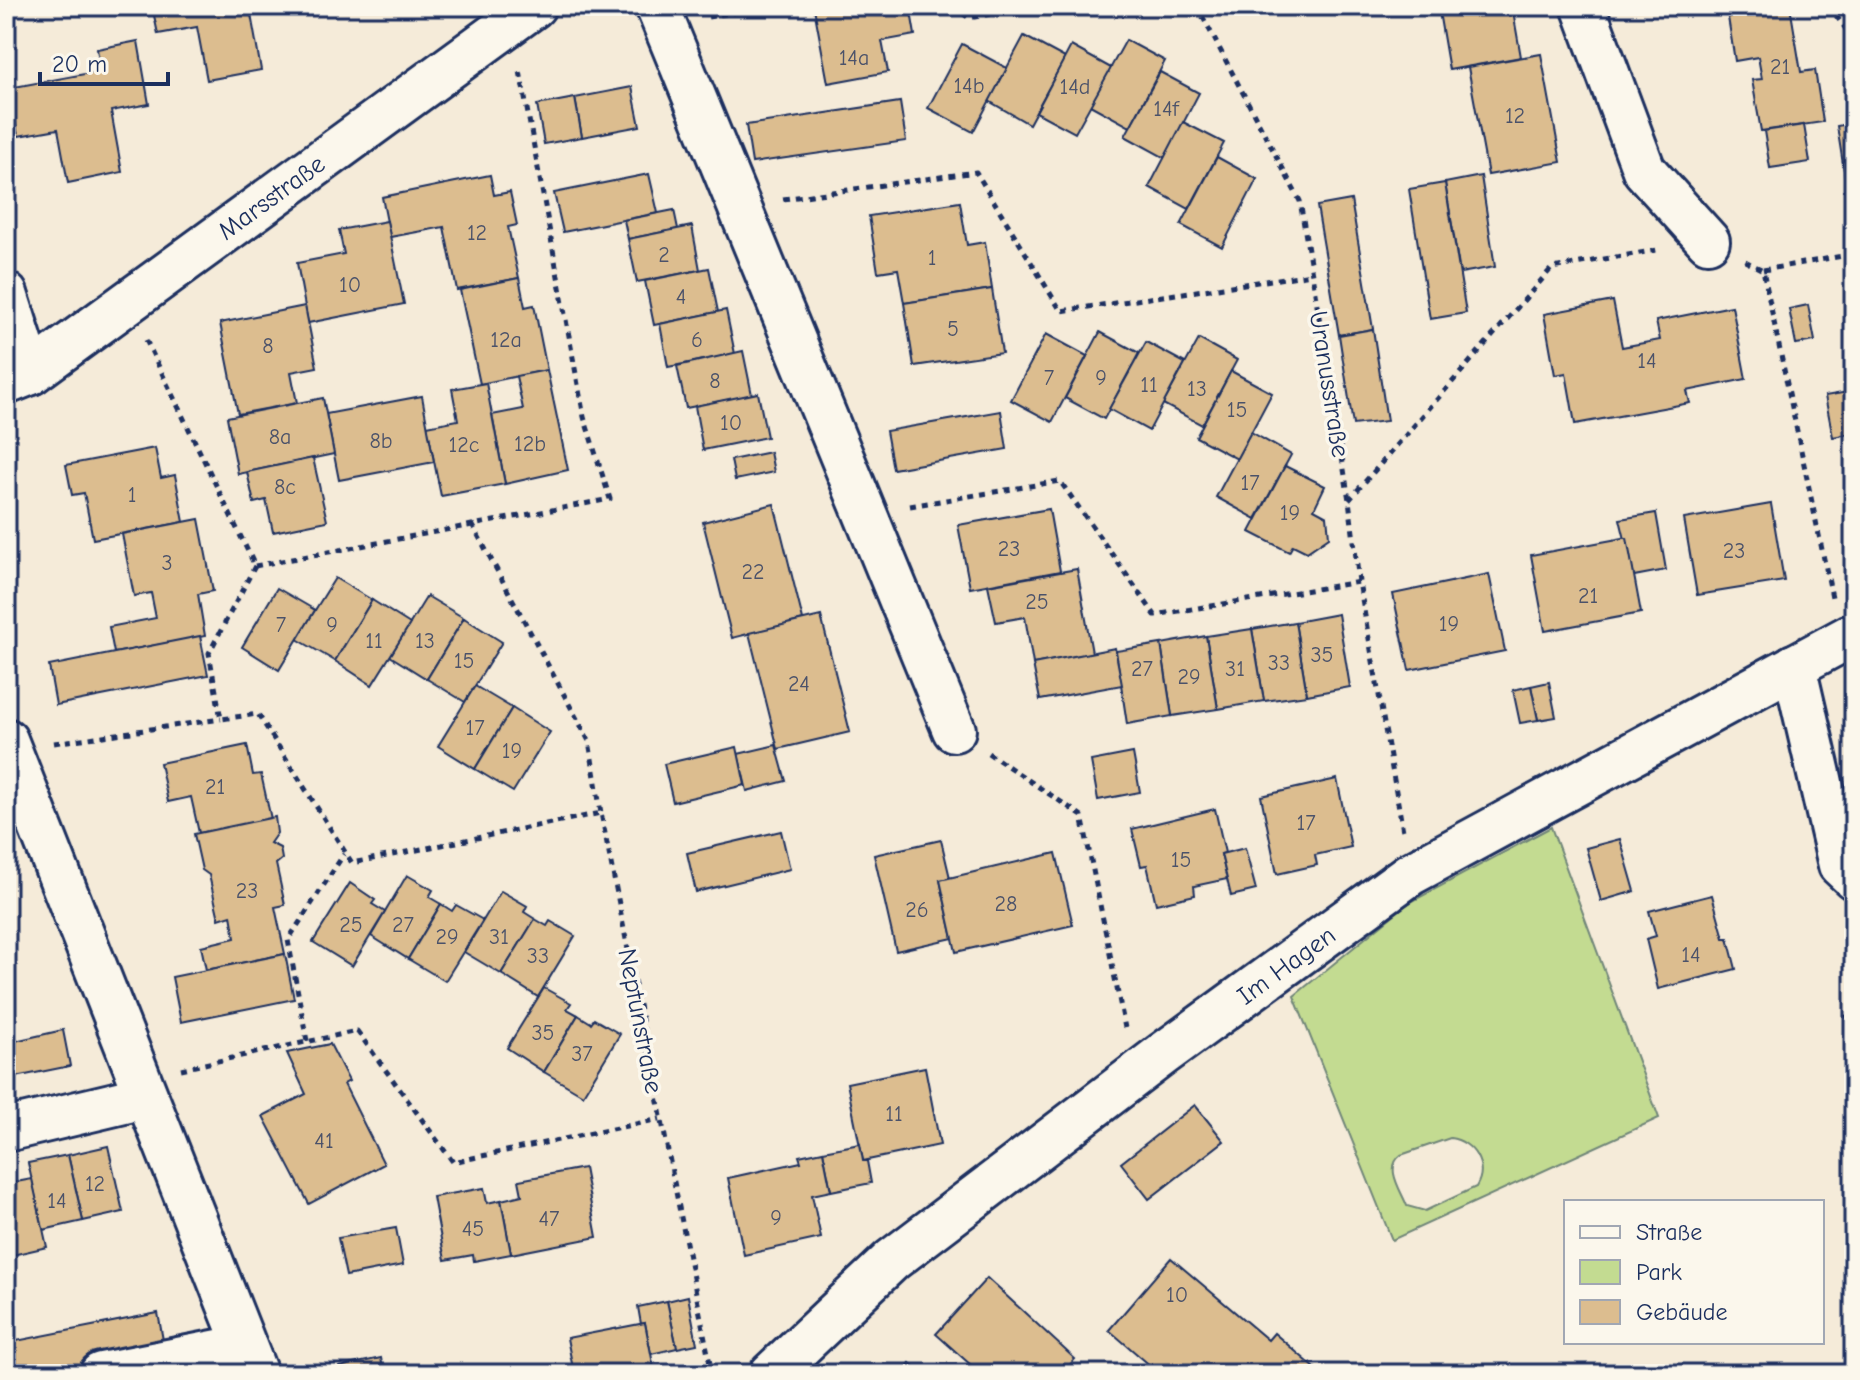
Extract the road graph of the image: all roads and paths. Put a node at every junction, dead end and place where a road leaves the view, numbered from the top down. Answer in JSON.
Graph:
{"nodes":[{"id":1,"x":770,"y":6,"type":"edge"},
{"id":2,"x":953,"y":6,"type":"edge"},
{"id":3,"x":1035,"y":6,"type":"edge"},
{"id":4,"x":1197,"y":6,"type":"edge"},
{"id":5,"x":1583,"y":6,"type":"edge"},
{"id":6,"x":1829,"y":6,"type":"edge"},
{"id":7,"x":522,"y":14,"type":"edge"},
{"id":8,"x":661,"y":16,"type":"edge"},
{"id":9,"x":1854,"y":40,"type":"edge"},
{"id":10,"x":739,"y":206,"type":"junction"},
{"id":11,"x":1708,"y":241,"type":"junction"},
{"id":12,"x":1854,"y":254,"type":"edge"},
{"id":13,"x":1763,"y":270,"type":"junction"},
{"id":14,"x":1312,"y":274,"type":"junction"},
{"id":15,"x":6,"y":294,"type":"edge"},
{"id":16,"x":128,"y":302,"type":"junction"},
{"id":17,"x":18,"y":378,"type":"edge"},
{"id":18,"x":1349,"y":500,"type":"junction"},
{"id":19,"x":865,"y":514,"type":"junction"},
{"id":20,"x":472,"y":524,"type":"junction"},
{"id":21,"x":255,"y":566,"type":"junction"},
{"id":22,"x":1359,"y":582,"type":"junction"},
{"id":23,"x":1847,"y":638,"type":"edge"},
{"id":24,"x":1794,"y":666,"type":"junction"},
{"id":25,"x":221,"y":719,"type":"junction"},
{"id":26,"x":954,"y":730,"type":"joint"},
{"id":27,"x":8,"y":745,"type":"edge"},
{"id":28,"x":601,"y":813,"type":"junction"},
{"id":29,"x":344,"y":854,"type":"junction"},
{"id":30,"x":1410,"y":874,"type":"junction"},
{"id":31,"x":1854,"y":878,"type":"edge"},
{"id":32,"x":307,"y":1041,"type":"junction"},
{"id":33,"x":1135,"y":1076,"type":"junction"},
{"id":34,"x":142,"y":1088,"type":"junction"},
{"id":35,"x":660,"y":1119,"type":"junction"},
{"id":36,"x":6,"y":1130,"type":"edge"},
{"id":37,"x":250,"y":1360,"type":"edge"},
{"id":38,"x":101,"y":1374,"type":"edge"},
{"id":39,"x":712,"y":1374,"type":"edge"},
{"id":40,"x":771,"y":1374,"type":"edge"}],
"edges":[{"from":1,"to":8,"type":"path"},
{"from":2,"to":3,"type":"path"},
{"from":4,"to":14,"type":"path"},
{"from":5,"to":11,"type":"street"},
{"from":6,"to":9,"type":"path"},
{"from":7,"to":16,"type":"street","name":"Marsstraße"},
{"from":7,"to":20,"type":"path"},
{"from":8,"to":10,"type":"street"},
{"from":10,"to":14,"type":"path","name":"Uranusstraße"},
{"from":10,"to":19,"type":"street"},
{"from":11,"to":13,"type":"path"},
{"from":11,"to":18,"type":"path"},
{"from":12,"to":13,"type":"path"},
{"from":13,"to":23,"type":"path"},
{"from":14,"to":18,"type":"path","name":"Uranusstraße"},
{"from":15,"to":17,"type":"street"},
{"from":16,"to":17,"type":"street","name":"Marsstraße"},
{"from":16,"to":21,"type":"path"},
{"from":18,"to":22,"type":"path","name":"Uranusstraße"},
{"from":19,"to":22,"type":"path"},
{"from":19,"to":26,"type":"street"},
{"from":20,"to":21,"type":"path"},
{"from":20,"to":28,"type":"path","name":"Neptunstraße"},
{"from":21,"to":25,"type":"path"},
{"from":22,"to":30,"type":"path","name":"Uranusstraße"},
{"from":23,"to":24,"type":"street","name":"Im Hagen"},
{"from":24,"to":30,"type":"street","name":"Im Hagen"},
{"from":24,"to":31,"type":"street"},
{"from":25,"to":27,"type":"path"},
{"from":25,"to":29,"type":"path"},
{"from":26,"to":33,"type":"path"},
{"from":27,"to":34,"type":"street"},
{"from":28,"to":29,"type":"path"},
{"from":28,"to":35,"type":"path","name":"Neptunstraße"},
{"from":29,"to":32,"type":"path"},
{"from":30,"to":33,"type":"street","name":"Im Hagen"},
{"from":32,"to":34,"type":"path","name":"Neptunstraße"},
{"from":32,"to":35,"type":"path","name":"Neptunstraße"},
{"from":33,"to":40,"type":"street","name":"Im Hagen"},
{"from":34,"to":36,"type":"street"},
{"from":34,"to":37,"type":"street"},
{"from":35,"to":39,"type":"path"},
{"from":37,"to":38,"type":"street"}]}
